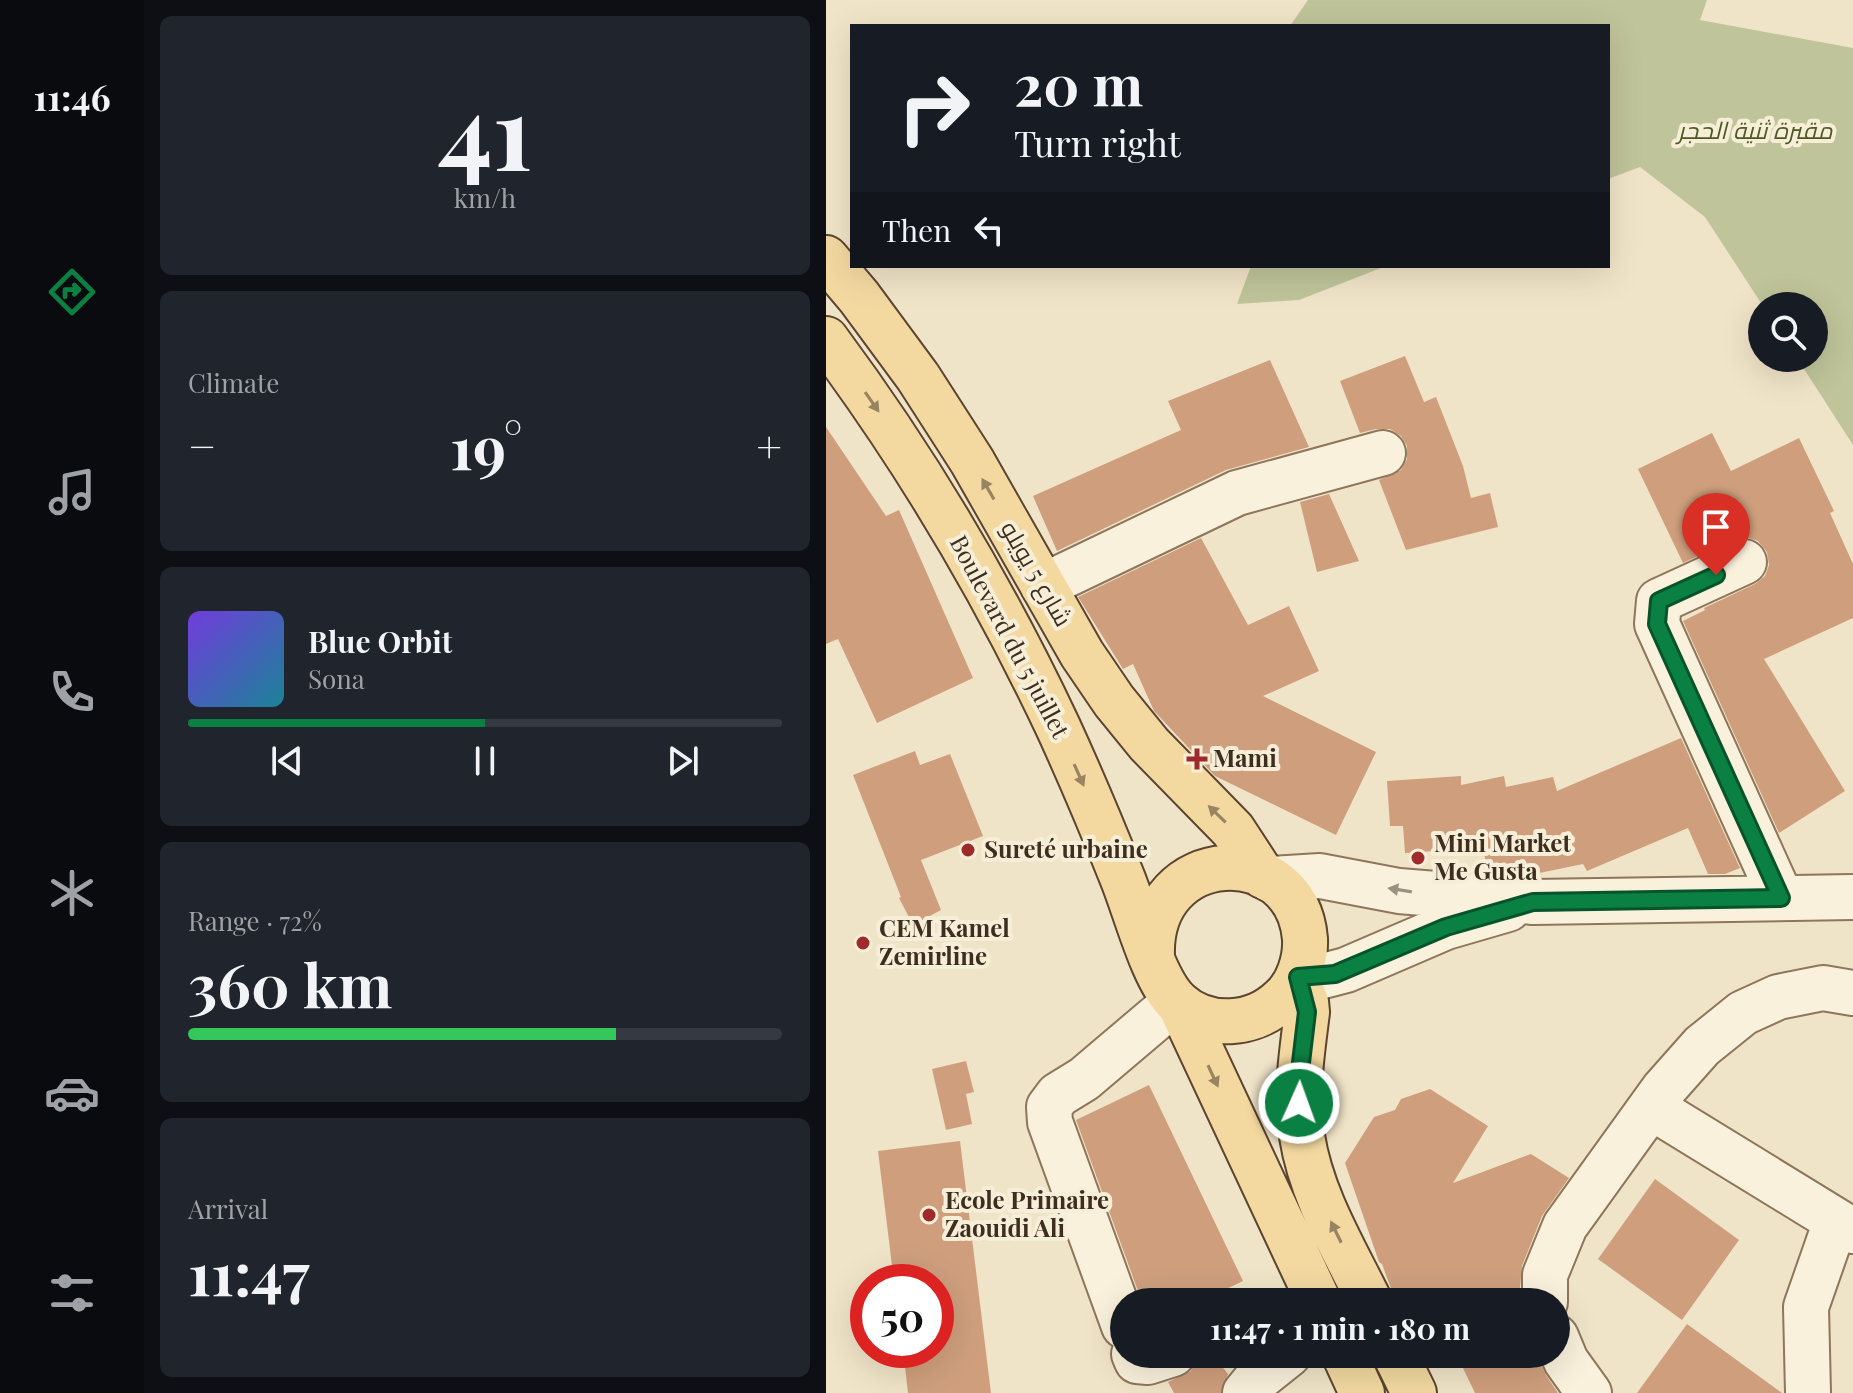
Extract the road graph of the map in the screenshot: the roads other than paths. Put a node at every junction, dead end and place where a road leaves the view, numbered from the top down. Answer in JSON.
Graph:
{"nodes":[{"id":1,"x":826,"y":258,"type":"edge"},
{"id":2,"x":826,"y":339,"type":"edge"},
{"id":3,"x":1383,"y":453,"type":"dead end"},
{"id":4,"x":1744,"y":562,"type":"dead end"},
{"id":5,"x":1043,"y":586,"type":"junction"},
{"id":6,"x":1266,"y":877,"type":"junction"},
{"id":7,"x":1853,"y":897,"type":"edge"},
{"id":8,"x":1781,"y":898,"type":"junction"},
{"id":9,"x":1533,"y":902,"type":"junction"},
{"id":10,"x":1152,"y":956,"type":"junction"},
{"id":11,"x":1297,"y":979,"type":"junction"},
{"id":12,"x":1853,"y":993,"type":"edge"},
{"id":13,"x":1178,"y":1003,"type":"junction"},
{"id":14,"x":1651,"y":1107,"type":"junction"},
{"id":15,"x":1845,"y":1226,"type":"edge"},
{"id":16,"x":1110,"y":1288,"type":"edge"},
{"id":17,"x":1312,"y":1288,"type":"edge"},
{"id":18,"x":1363,"y":1288,"type":"edge"},
{"id":19,"x":1545,"y":1288,"type":"edge"},
{"id":20,"x":1570,"y":1367,"type":"edge"},
{"id":21,"x":1272,"y":1368,"type":"edge"},
{"id":22,"x":1350,"y":1368,"type":"edge"},
{"id":23,"x":1402,"y":1368,"type":"edge"},
{"id":24,"x":1245,"y":1393,"type":"edge"},
{"id":25,"x":1362,"y":1393,"type":"edge"},
{"id":26,"x":1414,"y":1393,"type":"edge"},
{"id":27,"x":1589,"y":1393,"type":"edge"},
{"id":28,"x":1808,"y":1393,"type":"edge"}],
"edges":[{"from":5,"to":1,"type":"main road","name":"شارع 5 يويلو","one_way":true},
{"from":2,"to":10,"type":"main road","name":"Boulevard du 5 juillet","one_way":true},
{"from":3,"to":5,"type":"street"},
{"from":4,"to":8,"type":"street"},
{"from":6,"to":5,"type":"main road","name":"شارع 5 يويلو","one_way":true},
{"from":9,"to":6,"type":"street","one_way":true},
{"from":6,"to":10,"type":"main road"},
{"from":6,"to":11,"type":"main road"},
{"from":7,"to":8,"type":"street"},
{"from":8,"to":9,"type":"street"},
{"from":9,"to":11,"type":"street"},
{"from":10,"to":13,"type":"main road"},
{"from":11,"to":13,"type":"main road"},
{"from":18,"to":11,"type":"main road","one_way":true},
{"from":12,"to":14,"type":"street"},
{"from":13,"to":16,"type":"street"},
{"from":13,"to":17,"type":"main road","one_way":true},
{"from":14,"to":15,"type":"street"},
{"from":14,"to":19,"type":"street"},
{"from":15,"to":28,"type":"street"},
{"from":20,"to":27,"type":"street"},
{"from":21,"to":24,"type":"street"},
{"from":22,"to":25,"type":"main road"},
{"from":23,"to":26,"type":"main road"}]}
